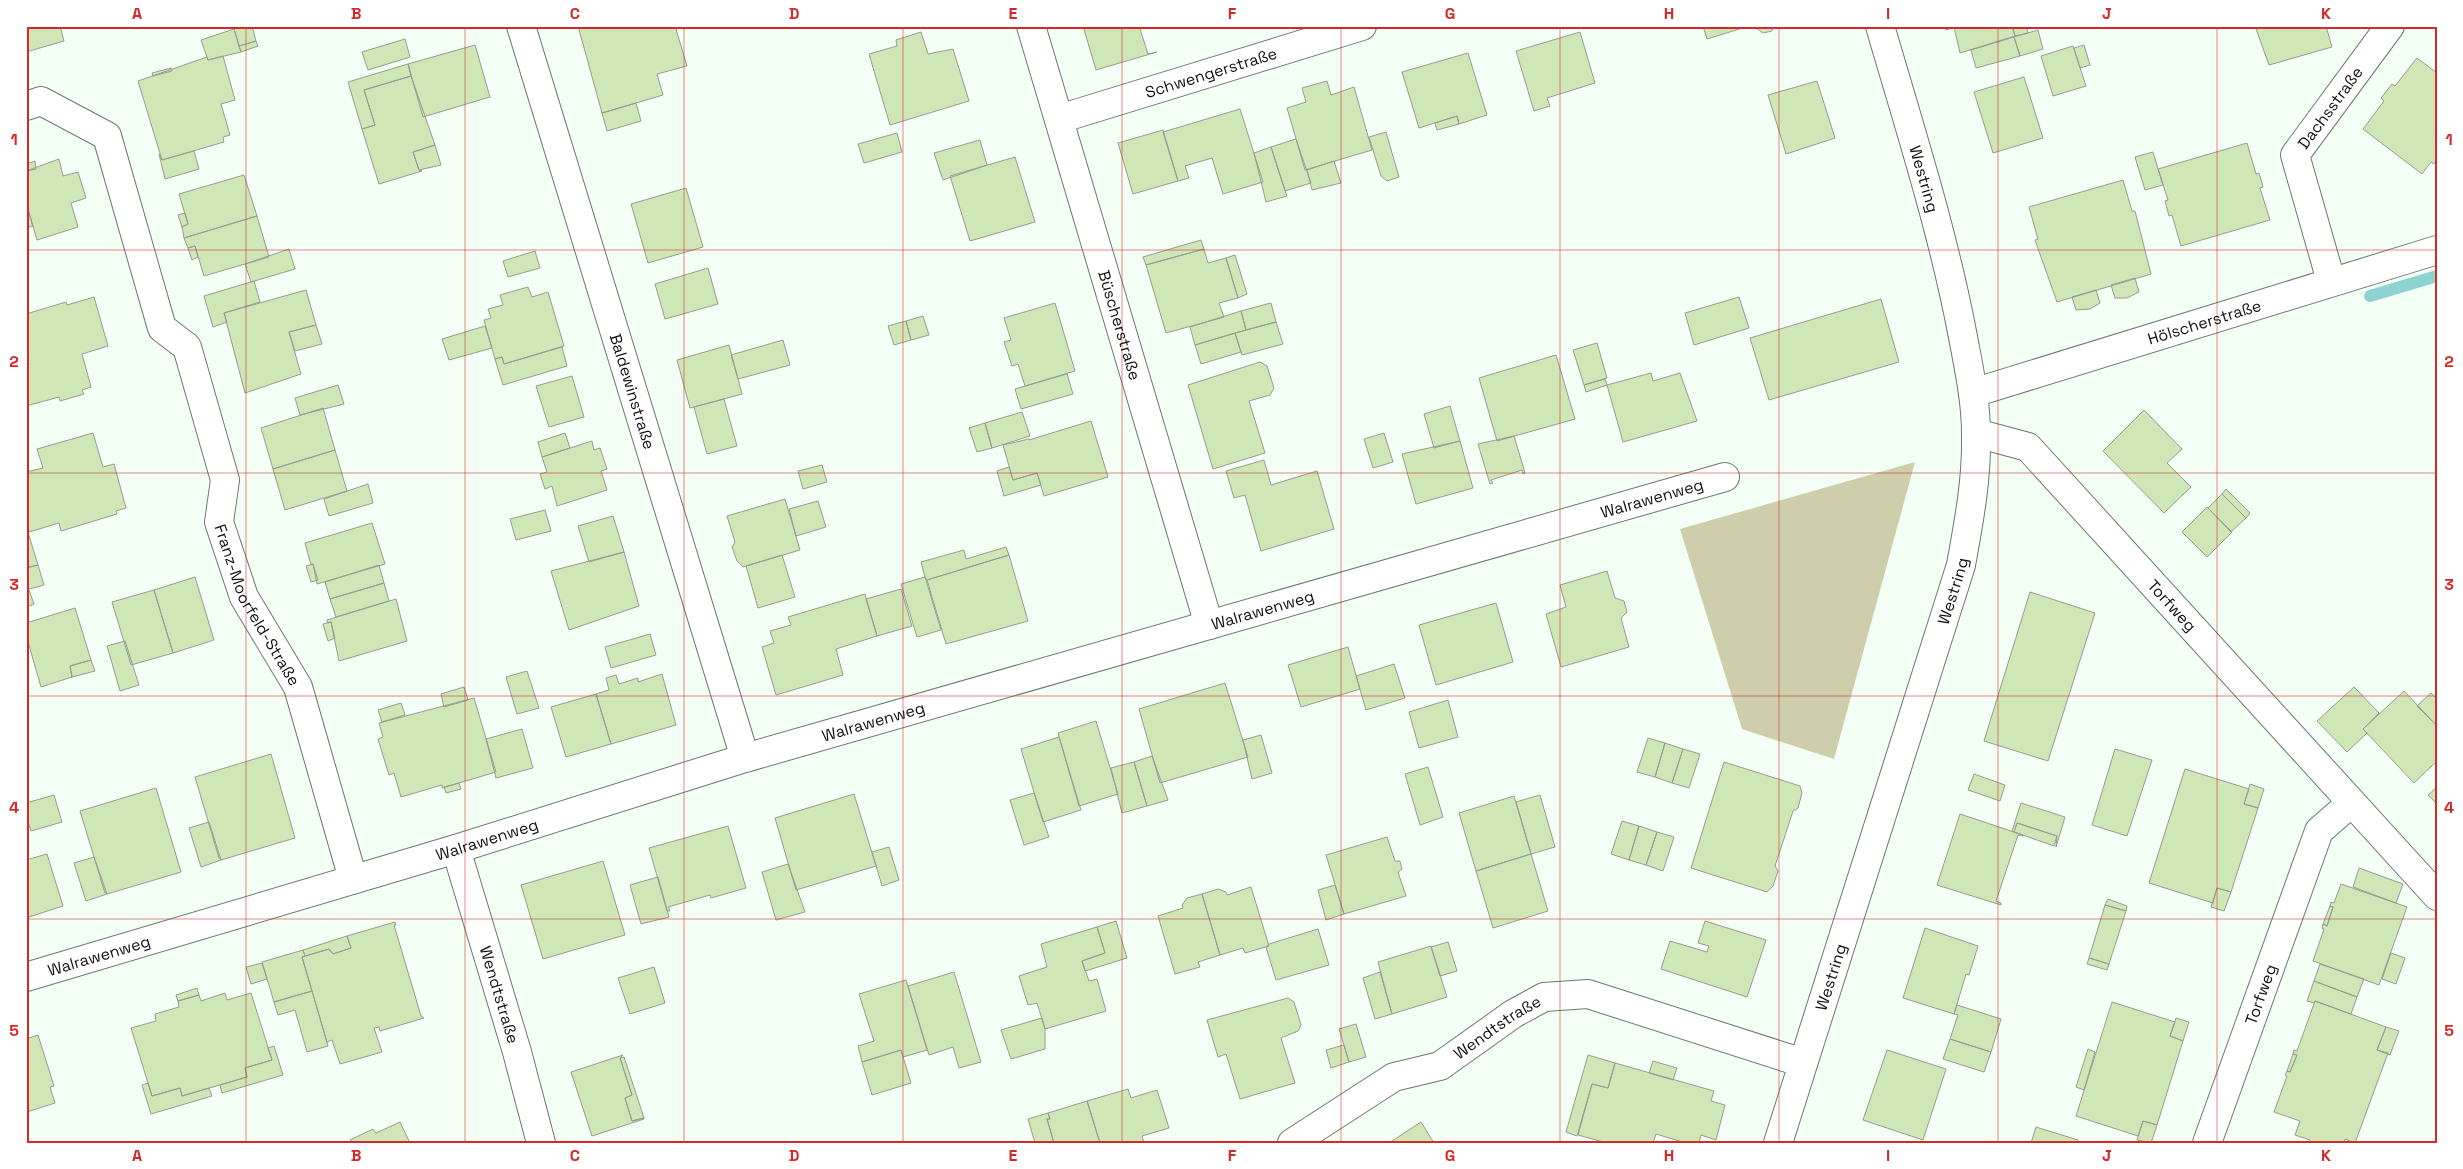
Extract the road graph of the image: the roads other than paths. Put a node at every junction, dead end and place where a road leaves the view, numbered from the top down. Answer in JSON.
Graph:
{"nodes":[{"id":1,"x":522,"y":26,"type":"edge"},
{"id":2,"x":1031,"y":26,"type":"edge"},
{"id":3,"x":1362,"y":26,"type":"edge"},
{"id":4,"x":1880,"y":26,"type":"edge"},
{"id":5,"x":2390,"y":26,"type":"edge"},
{"id":6,"x":26,"y":106,"type":"edge"},
{"id":7,"x":1059,"y":119,"type":"junction"},
{"id":8,"x":2437,"y":250,"type":"edge"},
{"id":9,"x":2331,"y":281,"type":"junction"},
{"id":10,"x":1973,"y":393,"type":"junction"},
{"id":11,"x":1976,"y":433,"type":"junction"},
{"id":12,"x":1725,"y":477,"type":"dead end"},
{"id":13,"x":1209,"y":625,"type":"junction"},
{"id":14,"x":744,"y":758,"type":"junction"},
{"id":15,"x":2351,"y":803,"type":"junction"},
{"id":16,"x":456,"y":849,"type":"junction"},
{"id":17,"x":353,"y":879,"type":"junction"},
{"id":18,"x":2437,"y":896,"type":"edge"},
{"id":19,"x":26,"y":977,"type":"edge"},
{"id":20,"x":1803,"y":1063,"type":"junction"},
{"id":21,"x":541,"y":1143,"type":"edge"},
{"id":22,"x":1292,"y":1143,"type":"edge"},
{"id":23,"x":1778,"y":1143,"type":"edge"},
{"id":24,"x":2207,"y":1143,"type":"edge"}],
"edges":[{"from":1,"to":14,"type":"street","name":"Baldewinstraße"},
{"from":2,"to":7,"type":"street","name":"Büscherstraße"},
{"from":3,"to":7,"type":"street","name":"Schwengerstraße"},
{"from":4,"to":10,"type":"street","name":"Westring"},
{"from":5,"to":9,"type":"street","name":"Dachsstraße"},
{"from":6,"to":17,"type":"street","name":"Franz-Moorfeld-Straße"},
{"from":7,"to":13,"type":"street","name":"Büscherstraße"},
{"from":8,"to":9,"type":"street","name":"Hölscherstraße"},
{"from":9,"to":10,"type":"street","name":"Hölscherstraße"},
{"from":10,"to":11,"type":"street","name":"Westring"},
{"from":11,"to":15,"type":"street","name":"Torfweg"},
{"from":11,"to":20,"type":"street","name":"Westring"},
{"from":12,"to":13,"type":"street","name":"Walrawenweg"},
{"from":13,"to":14,"type":"street","name":"Walrawenweg"},
{"from":14,"to":16,"type":"street","name":"Walrawenweg"},
{"from":15,"to":18,"type":"street","name":"Torfweg"},
{"from":15,"to":24,"type":"street","name":"Torfweg"},
{"from":16,"to":17,"type":"street","name":"Walrawenweg"},
{"from":16,"to":21,"type":"street","name":"Wendtstraße"},
{"from":17,"to":19,"type":"street","name":"Walrawenweg"},
{"from":20,"to":22,"type":"street","name":"Wendtstraße"},
{"from":20,"to":23,"type":"street","name":"Westring"}]}
